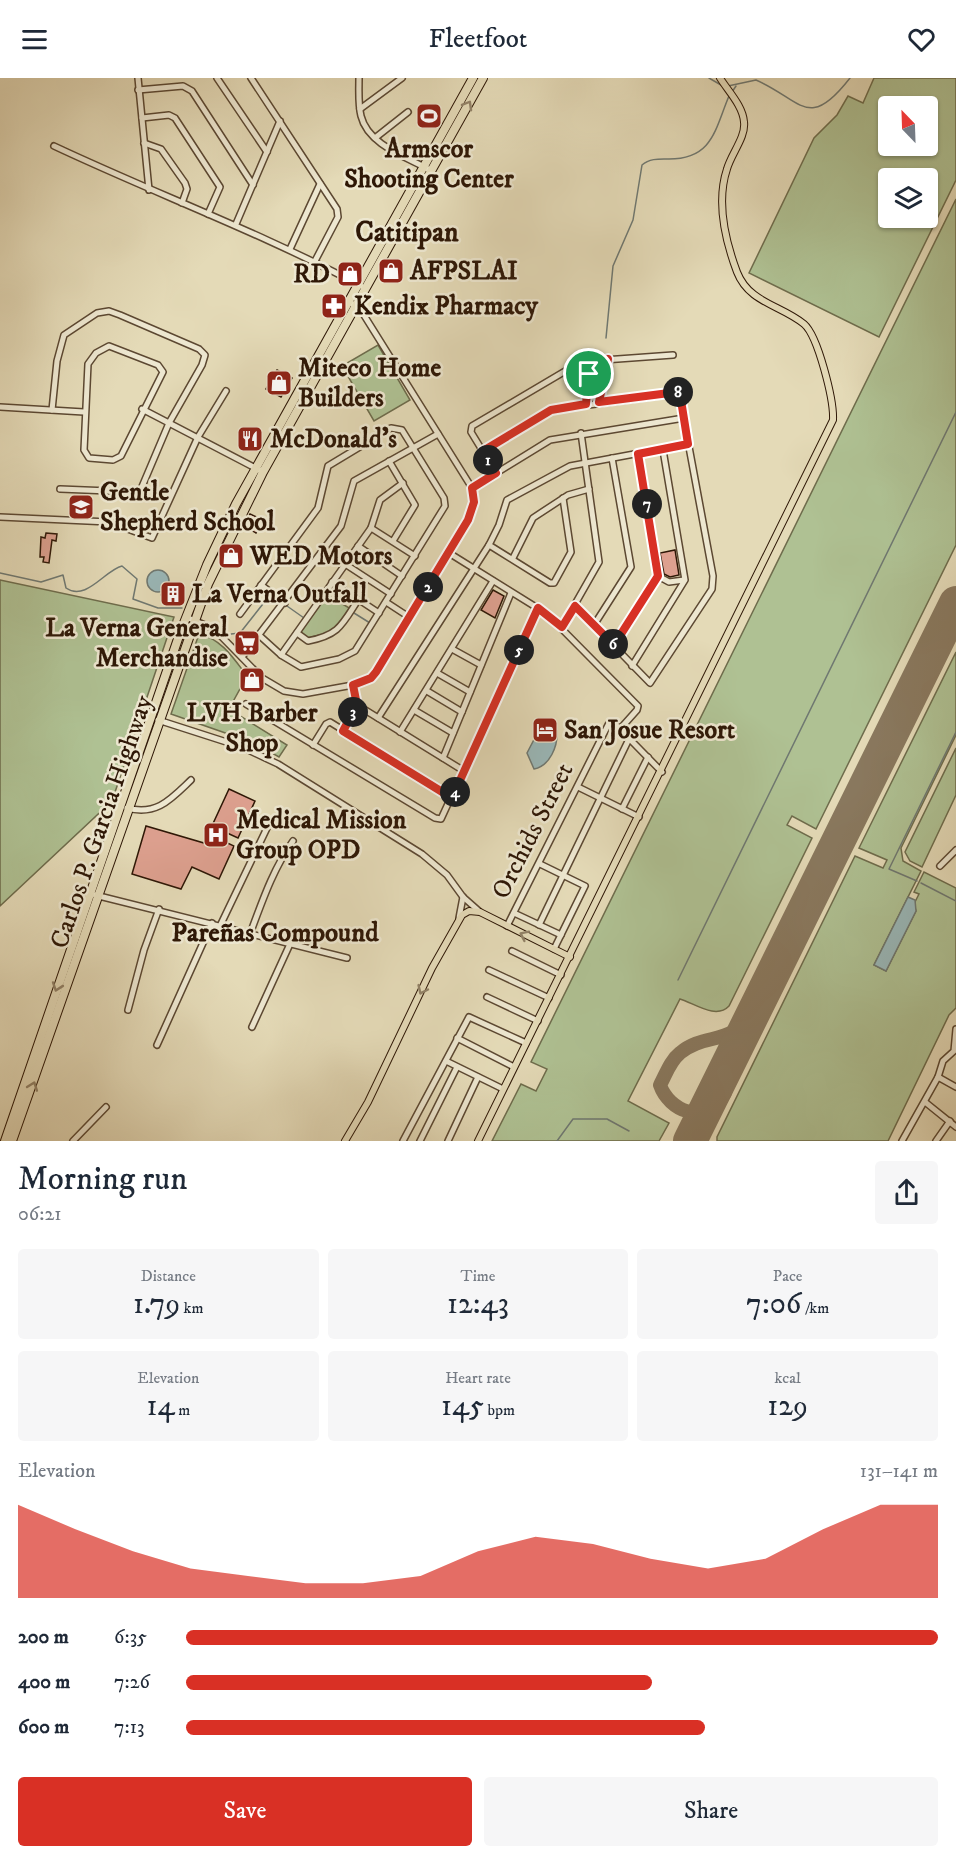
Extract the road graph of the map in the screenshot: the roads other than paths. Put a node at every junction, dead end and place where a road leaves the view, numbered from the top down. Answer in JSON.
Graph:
{"nodes":[{"id":1,"x":138,"y":78,"type":"edge"},
{"id":2,"x":217,"y":78,"type":"edge"},
{"id":3,"x":251,"y":78,"type":"edge"},
{"id":4,"x":359,"y":78,"type":"edge"},
{"id":5,"x":402,"y":78,"type":"edge"},
{"id":6,"x":473,"y":78,"type":"edge"},
{"id":7,"x":483,"y":78,"type":"edge"},
{"id":8,"x":720,"y":78,"type":"edge"},
{"id":9,"x":138,"y":90,"type":"junction"},
{"id":10,"x":360,"y":109,"type":"junction"},
{"id":11,"x":408,"y":112,"type":"dead end"},
{"id":12,"x":142,"y":118,"type":"junction"},
{"id":13,"x":280,"y":121,"type":"junction"},
{"id":14,"x":375,"y":138,"type":"junction"},
{"id":15,"x":144,"y":143,"type":"junction"},
{"id":16,"x":54,"y":146,"type":"dead end"},
{"id":17,"x":267,"y":152,"type":"junction"},
{"id":18,"x":427,"y":168,"type":"junction"},
{"id":19,"x":320,"y":184,"type":"junction"},
{"id":20,"x":253,"y":185,"type":"junction"},
{"id":21,"x":149,"y":190,"type":"junction"},
{"id":22,"x":182,"y":203,"type":"junction"},
{"id":23,"x":208,"y":214,"type":"junction"},
{"id":24,"x":236,"y":224,"type":"junction"},
{"id":25,"x":290,"y":249,"type":"junction"},
{"id":26,"x":315,"y":261,"type":"junction"},
{"id":27,"x":362,"y":287,"type":"junction"},
{"id":28,"x":352,"y":303,"type":"junction"},
{"id":29,"x":673,"y":354,"type":"dead end"},
{"id":30,"x":608,"y":359,"type":"junction"},
{"id":31,"x":589,"y":374,"type":"junction"},
{"id":32,"x":226,"y":391,"type":"dead end"},
{"id":33,"x":599,"y":402,"type":"junction"},
{"id":34,"x":586,"y":404,"type":"junction"},
{"id":35,"x":0,"y":407,"type":"edge"},
{"id":36,"x":142,"y":409,"type":"junction"},
{"id":37,"x":52,"y":410,"type":"junction"},
{"id":38,"x":288,"y":410,"type":"junction"},
{"id":39,"x":84,"y":412,"type":"junction"},
{"id":40,"x":296,"y":414,"type":"junction"},
{"id":41,"x":684,"y":418,"type":"junction"},
{"id":42,"x":169,"y":423,"type":"junction"},
{"id":43,"x":438,"y":434,"type":"junction"},
{"id":44,"x":581,"y":434,"type":"junction"},
{"id":45,"x":198,"y":437,"type":"junction"},
{"id":46,"x":688,"y":444,"type":"junction"},
{"id":47,"x":413,"y":448,"type":"junction"},
{"id":48,"x":663,"y":450,"type":"junction"},
{"id":49,"x":483,"y":451,"type":"junction"},
{"id":50,"x":638,"y":454,"type":"junction"},
{"id":51,"x":612,"y":458,"type":"junction"},
{"id":52,"x":389,"y":461,"type":"junction"},
{"id":53,"x":586,"y":463,"type":"junction"},
{"id":54,"x":259,"y":470,"type":"junction"},
{"id":55,"x":496,"y":473,"type":"junction"},
{"id":56,"x":403,"y":483,"type":"junction"},
{"id":57,"x":472,"y":488,"type":"junction"},
{"id":58,"x":60,"y":489,"type":"dead end"},
{"id":59,"x":589,"y":489,"type":"junction"},
{"id":60,"x":563,"y":498,"type":"junction"},
{"id":61,"x":0,"y":517,"type":"edge"},
{"id":62,"x":371,"y":528,"type":"junction"},
{"id":63,"x":393,"y":541,"type":"junction"},
{"id":64,"x":489,"y":545,"type":"junction"},
{"id":65,"x":358,"y":546,"type":"junction"},
{"id":66,"x":449,"y":553,"type":"junction"},
{"id":67,"x":415,"y":556,"type":"junction"},
{"id":68,"x":513,"y":558,"type":"junction"},
{"id":69,"x":345,"y":564,"type":"junction"},
{"id":70,"x":473,"y":568,"type":"junction"},
{"id":71,"x":402,"y":576,"type":"junction"},
{"id":72,"x":658,"y":576,"type":"junction"},
{"id":73,"x":685,"y":580,"type":"junction"},
{"id":74,"x":493,"y":581,"type":"junction"},
{"id":75,"x":332,"y":582,"type":"junction"},
{"id":76,"x":261,"y":585,"type":"junction"},
{"id":77,"x":511,"y":592,"type":"junction"},
{"id":78,"x":391,"y":594,"type":"junction"},
{"id":79,"x":358,"y":600,"type":"junction"},
{"id":80,"x":386,"y":602,"type":"junction"},
{"id":81,"x":285,"y":603,"type":"junction"},
{"id":82,"x":575,"y":606,"type":"junction"},
{"id":83,"x":538,"y":608,"type":"junction"},
{"id":84,"x":379,"y":613,"type":"junction"},
{"id":85,"x":240,"y":614,"type":"dead end"},
{"id":86,"x":409,"y":617,"type":"junction"},
{"id":87,"x":190,"y":618,"type":"junction"},
{"id":88,"x":594,"y":625,"type":"junction"},
{"id":89,"x":562,"y":627,"type":"junction"},
{"id":90,"x":297,"y":633,"type":"junction"},
{"id":91,"x":260,"y":636,"type":"junction"},
{"id":92,"x":614,"y":645,"type":"junction"},
{"id":93,"x":452,"y":649,"type":"junction"},
{"id":94,"x":281,"y":655,"type":"junction"},
{"id":95,"x":242,"y":657,"type":"junction"},
{"id":96,"x":481,"y":665,"type":"junction"},
{"id":97,"x":632,"y":666,"type":"junction"},
{"id":98,"x":437,"y":673,"type":"junction"},
{"id":99,"x":353,"y":685,"type":"junction"},
{"id":100,"x":427,"y":691,"type":"junction"},
{"id":101,"x":470,"y":692,"type":"junction"},
{"id":102,"x":246,"y":704,"type":"dead end"},
{"id":103,"x":357,"y":705,"type":"junction"},
{"id":104,"x":414,"y":710,"type":"junction"},
{"id":105,"x":462,"y":712,"type":"junction"},
{"id":106,"x":151,"y":717,"type":"junction"},
{"id":107,"x":378,"y":718,"type":"junction"},
{"id":108,"x":160,"y":720,"type":"junction"},
{"id":109,"x":620,"y":729,"type":"junction"},
{"id":110,"x":343,"y":731,"type":"junction"},
{"id":111,"x":400,"y":732,"type":"junction"},
{"id":112,"x":453,"y":734,"type":"junction"},
{"id":113,"x":629,"y":739,"type":"junction"},
{"id":114,"x":313,"y":745,"type":"junction"},
{"id":115,"x":648,"y":757,"type":"junction"},
{"id":116,"x":443,"y":758,"type":"junction"},
{"id":117,"x":464,"y":771,"type":"junction"},
{"id":118,"x":662,"y":772,"type":"junction"},
{"id":119,"x":191,"y":780,"type":"dead end"},
{"id":120,"x":578,"y":787,"type":"junction"},
{"id":121,"x":452,"y":798,"type":"junction"},
{"id":122,"x":600,"y":798,"type":"junction"},
{"id":123,"x":120,"y":806,"type":"junction"},
{"id":124,"x":129,"y":809,"type":"junction"},
{"id":125,"x":622,"y":809,"type":"junction"},
{"id":126,"x":639,"y":817,"type":"junction"},
{"id":127,"x":267,"y":828,"type":"dead end"},
{"id":128,"x":293,"y":841,"type":"dead end"},
{"id":129,"x":956,"y":850,"type":"edge"},
{"id":130,"x":540,"y":864,"type":"junction"},
{"id":131,"x":940,"y":866,"type":"dead end"},
{"id":132,"x":563,"y":875,"type":"junction"},
{"id":133,"x":90,"y":894,"type":"junction"},
{"id":134,"x":99,"y":896,"type":"junction"},
{"id":135,"x":464,"y":897,"type":"junction"},
{"id":136,"x":159,"y":909,"type":"junction"},
{"id":137,"x":480,"y":912,"type":"junction"},
{"id":138,"x":514,"y":914,"type":"junction"},
{"id":139,"x":459,"y":918,"type":"junction"},
{"id":140,"x":212,"y":923,"type":"junction"},
{"id":141,"x":538,"y":925,"type":"junction"},
{"id":142,"x":220,"y":926,"type":"junction"},
{"id":143,"x":507,"y":926,"type":"junction"},
{"id":144,"x":76,"y":930,"type":"junction"},
{"id":145,"x":86,"y":934,"type":"junction"},
{"id":146,"x":250,"y":934,"type":"junction"},
{"id":147,"x":561,"y":935,"type":"junction"},
{"id":148,"x":290,"y":944,"type":"junction"},
{"id":149,"x":554,"y":949,"type":"junction"},
{"id":150,"x":512,"y":951,"type":"dead end"},
{"id":151,"x":68,"y":955,"type":"junction"},
{"id":152,"x":570,"y":957,"type":"junction"},
{"id":153,"x":77,"y":958,"type":"junction"},
{"id":154,"x":347,"y":958,"type":"dead end"},
{"id":155,"x":489,"y":970,"type":"dead end"},
{"id":156,"x":561,"y":975,"type":"junction"},
{"id":157,"x":487,"y":997,"type":"dead end"},
{"id":158,"x":549,"y":998,"type":"junction"},
{"id":159,"x":128,"y":1010,"type":"dead end"},
{"id":160,"x":538,"y":1021,"type":"junction"},
{"id":161,"x":252,"y":1027,"type":"dead end"},
{"id":162,"x":956,"y":1029,"type":"edge"},
{"id":163,"x":457,"y":1038,"type":"junction"},
{"id":164,"x":526,"y":1044,"type":"junction"},
{"id":165,"x":157,"y":1046,"type":"dead end"},
{"id":166,"x":955,"y":1052,"type":"edge"},
{"id":167,"x":446,"y":1061,"type":"junction"},
{"id":168,"x":457,"y":1067,"type":"junction"},
{"id":169,"x":514,"y":1067,"type":"junction"},
{"id":170,"x":478,"y":1077,"type":"junction"},
{"id":171,"x":938,"y":1077,"type":"junction"},
{"id":172,"x":956,"y":1087,"type":"edge"},
{"id":173,"x":503,"y":1089,"type":"junction"},
{"id":174,"x":925,"y":1102,"type":"junction"},
{"id":175,"x":106,"y":1107,"type":"dead end"},
{"id":176,"x":950,"y":1121,"type":"junction"},
{"id":177,"x":956,"y":1127,"type":"edge"},
{"id":178,"x":404,"y":1140,"type":"edge"},
{"id":179,"x":5,"y":1141,"type":"edge"},
{"id":180,"x":12,"y":1141,"type":"edge"},
{"id":181,"x":73,"y":1141,"type":"edge"},
{"id":182,"x":345,"y":1141,"type":"edge"},
{"id":183,"x":420,"y":1141,"type":"edge"},
{"id":184,"x":448,"y":1141,"type":"edge"},
{"id":185,"x":478,"y":1141,"type":"edge"},
{"id":186,"x":902,"y":1141,"type":"edge"},
{"id":187,"x":936,"y":1141,"type":"edge"}],
"edges":[{"from":1,"to":9,"type":"street"},
{"from":2,"to":17,"type":"street"},
{"from":3,"to":13,"type":"street"},
{"from":4,"to":10,"type":"street"},
{"from":5,"to":10,"type":"street"},
{"from":6,"to":18,"type":"highway","name":"Carlos P. Garcia Highway"},
{"from":18,"to":7,"type":"highway","name":"Carlos P. Garcia Highway","one_way":true},
{"from":8,"to":118,"type":"main road"},
{"from":9,"to":12,"type":"street"},
{"from":9,"to":20,"type":"street"},
{"from":10,"to":14,"type":"street"},
{"from":11,"to":14,"type":"street"},
{"from":12,"to":15,"type":"street"},
{"from":12,"to":23,"type":"street"},
{"from":13,"to":17,"type":"street"},
{"from":13,"to":19,"type":"street"},
{"from":14,"to":18,"type":"street"},
{"from":15,"to":21,"type":"street"},
{"from":15,"to":22,"type":"street"},
{"from":16,"to":21,"type":"street"},
{"from":17,"to":20,"type":"street"},
{"from":18,"to":27,"type":"highway","name":"Carlos P. Garcia Highway"},
{"from":19,"to":25,"type":"street"},
{"from":19,"to":26,"type":"street"},
{"from":20,"to":24,"type":"street"},
{"from":21,"to":22,"type":"street"},
{"from":22,"to":23,"type":"street"},
{"from":23,"to":24,"type":"street"},
{"from":24,"to":25,"type":"street"},
{"from":25,"to":26,"type":"street"},
{"from":26,"to":27,"type":"street"},
{"from":27,"to":28,"type":"highway","name":"Carlos P. Garcia Highway"},
{"from":28,"to":38,"type":"highway","name":"Carlos P. Garcia Highway"},
{"from":28,"to":40,"type":"highway","name":"Carlos P. Garcia Highway"},
{"from":28,"to":43,"type":"street"},
{"from":29,"to":30,"type":"street"},
{"from":30,"to":31,"type":"street"},
{"from":30,"to":33,"type":"street"},
{"from":31,"to":34,"type":"street"},
{"from":31,"to":49,"type":"street"},
{"from":32,"to":45,"type":"street"},
{"from":33,"to":34,"type":"street"},
{"from":33,"to":41,"type":"street"},
{"from":34,"to":49,"type":"street"},
{"from":35,"to":37,"type":"street"},
{"from":36,"to":39,"type":"street"},
{"from":36,"to":39,"type":"street"},
{"from":36,"to":42,"type":"street"},
{"from":37,"to":39,"type":"street"},
{"from":37,"to":42,"type":"street"},
{"from":38,"to":40,"type":"highway"},
{"from":38,"to":54,"type":"highway","name":"Carlos P. Garcia Highway"},
{"from":40,"to":54,"type":"highway","name":"Carlos P. Garcia Highway"},
{"from":41,"to":44,"type":"street"},
{"from":41,"to":46,"type":"street"},
{"from":42,"to":45,"type":"street"},
{"from":42,"to":58,"type":"street"},
{"from":43,"to":47,"type":"street"},
{"from":43,"to":57,"type":"street"},
{"from":44,"to":53,"type":"street"},
{"from":44,"to":55,"type":"street"},
{"from":45,"to":54,"type":"street"},
{"from":45,"to":61,"type":"street"},
{"from":46,"to":48,"type":"street"},
{"from":46,"to":97,"type":"street"},
{"from":47,"to":52,"type":"street"},
{"from":47,"to":67,"type":"street"},
{"from":47,"to":76,"type":"street"},
{"from":48,"to":50,"type":"street"},
{"from":48,"to":73,"type":"street"},
{"from":49,"to":55,"type":"street"},
{"from":50,"to":51,"type":"street"},
{"from":50,"to":72,"type":"street"},
{"from":51,"to":53,"type":"street"},
{"from":51,"to":88,"type":"street"},
{"from":52,"to":56,"type":"street"},
{"from":52,"to":81,"type":"street"},
{"from":53,"to":59,"type":"street"},
{"from":53,"to":64,"type":"street"},
{"from":54,"to":87,"type":"highway","name":"Carlos P. Garcia Highway"},
{"from":55,"to":57,"type":"street"},
{"from":56,"to":62,"type":"street"},
{"from":56,"to":63,"type":"street"},
{"from":57,"to":66,"type":"street"},
{"from":59,"to":60,"type":"street"},
{"from":59,"to":82,"type":"street"},
{"from":60,"to":68,"type":"street"},
{"from":60,"to":68,"type":"street"},
{"from":62,"to":63,"type":"street"},
{"from":62,"to":65,"type":"street"},
{"from":63,"to":67,"type":"street"},
{"from":64,"to":68,"type":"street"},
{"from":64,"to":70,"type":"street"},
{"from":65,"to":69,"type":"street"},
{"from":65,"to":71,"type":"street"},
{"from":66,"to":70,"type":"street"},
{"from":66,"to":86,"type":"street"},
{"from":67,"to":71,"type":"street"},
{"from":69,"to":75,"type":"street"},
{"from":69,"to":78,"type":"street"},
{"from":70,"to":74,"type":"street"},
{"from":70,"to":107,"type":"street"},
{"from":71,"to":78,"type":"street"},
{"from":72,"to":73,"type":"street"},
{"from":72,"to":92,"type":"street"},
{"from":73,"to":97,"type":"street"},
{"from":74,"to":77,"type":"street"},
{"from":74,"to":93,"type":"street"},
{"from":75,"to":79,"type":"street"},
{"from":75,"to":90,"type":"street"},
{"from":76,"to":81,"type":"street"},
{"from":76,"to":85,"type":"street"},
{"from":77,"to":83,"type":"street"},
{"from":77,"to":96,"type":"street"},
{"from":78,"to":80,"type":"street"},
{"from":79,"to":84,"type":"street"},
{"from":79,"to":90,"type":"street"},
{"from":80,"to":84,"type":"street"},
{"from":80,"to":86,"type":"street"},
{"from":81,"to":91,"type":"street"},
{"from":82,"to":88,"type":"street"},
{"from":82,"to":89,"type":"street"},
{"from":83,"to":89,"type":"street"},
{"from":83,"to":117,"type":"street"},
{"from":84,"to":94,"type":"street"},
{"from":86,"to":99,"type":"street"},
{"from":87,"to":95,"type":"street"},
{"from":87,"to":106,"type":"highway","name":"Carlos P. Garcia Highway"},
{"from":87,"to":108,"type":"highway","name":"Carlos P. Garcia Highway"},
{"from":88,"to":92,"type":"street"},
{"from":89,"to":109,"type":"street"},
{"from":90,"to":94,"type":"street"},
{"from":91,"to":94,"type":"street"},
{"from":91,"to":95,"type":"street"},
{"from":92,"to":97,"type":"street"},
{"from":93,"to":96,"type":"street"},
{"from":93,"to":98,"type":"street"},
{"from":95,"to":99,"type":"street"},
{"from":96,"to":101,"type":"street"},
{"from":98,"to":100,"type":"street"},
{"from":98,"to":101,"type":"street"},
{"from":99,"to":103,"type":"street"},
{"from":100,"to":104,"type":"street"},
{"from":100,"to":105,"type":"street"},
{"from":101,"to":105,"type":"street"},
{"from":102,"to":114,"type":"street"},
{"from":103,"to":107,"type":"street"},
{"from":103,"to":110,"type":"street"},
{"from":104,"to":111,"type":"street"},
{"from":104,"to":112,"type":"street"},
{"from":105,"to":112,"type":"street"},
{"from":106,"to":108,"type":"street"},
{"from":106,"to":123,"type":"highway","name":"Carlos P. Garcia Highway"},
{"from":107,"to":111,"type":"street"},
{"from":108,"to":124,"type":"highway","name":"Carlos P. Garcia Highway"},
{"from":108,"to":135,"type":"street"},
{"from":109,"to":113,"type":"street"},
{"from":109,"to":120,"type":"street","name":"Orchids Street"},
{"from":110,"to":114,"type":"street"},
{"from":110,"to":121,"type":"street"},
{"from":111,"to":116,"type":"street"},
{"from":112,"to":116,"type":"street"},
{"from":113,"to":115,"type":"street"},
{"from":113,"to":122,"type":"street"},
{"from":114,"to":121,"type":"street"},
{"from":115,"to":118,"type":"street"},
{"from":115,"to":125,"type":"street"},
{"from":116,"to":117,"type":"street"},
{"from":117,"to":121,"type":"street"},
{"from":118,"to":126,"type":"main road"},
{"from":119,"to":124,"type":"street"},
{"from":120,"to":122,"type":"street"},
{"from":120,"to":130,"type":"street","name":"Orchids Street"},
{"from":122,"to":125,"type":"street"},
{"from":122,"to":132,"type":"street"},
{"from":123,"to":124,"type":"street"},
{"from":123,"to":133,"type":"highway","name":"Carlos P. Garcia Highway"},
{"from":124,"to":134,"type":"highway","name":"Carlos P. Garcia Highway"},
{"from":125,"to":126,"type":"street"},
{"from":126,"to":152,"type":"main road"},
{"from":127,"to":142,"type":"street"},
{"from":128,"to":146,"type":"street"},
{"from":129,"to":131,"type":"street"},
{"from":130,"to":132,"type":"street"},
{"from":130,"to":138,"type":"street","name":"Orchids Street"},
{"from":132,"to":141,"type":"street"},
{"from":132,"to":147,"type":"street"},
{"from":133,"to":134,"type":"street"},
{"from":133,"to":144,"type":"highway","name":"Carlos P. Garcia Highway"},
{"from":134,"to":136,"type":"street"},
{"from":134,"to":145,"type":"highway","name":"Carlos P. Garcia Highway"},
{"from":135,"to":137,"type":"street"},
{"from":135,"to":139,"type":"street"},
{"from":136,"to":140,"type":"street"},
{"from":136,"to":159,"type":"street"},
{"from":137,"to":139,"type":"main road"},
{"from":137,"to":143,"type":"main road"},
{"from":138,"to":141,"type":"street"},
{"from":138,"to":143,"type":"street","name":"Orchids Street"},
{"from":139,"to":182,"type":"main road","one_way":true},
{"from":140,"to":142,"type":"street"},
{"from":140,"to":165,"type":"street"},
{"from":141,"to":147,"type":"street"},
{"from":142,"to":146,"type":"street"},
{"from":149,"to":143,"type":"main road","one_way":true},
{"from":144,"to":145,"type":"highway"},
{"from":144,"to":151,"type":"highway","name":"Carlos P. Garcia Highway"},
{"from":145,"to":153,"type":"highway","name":"Carlos P. Garcia Highway"},
{"from":146,"to":148,"type":"street"},
{"from":147,"to":149,"type":"street"},
{"from":148,"to":154,"type":"street"},
{"from":148,"to":161,"type":"street"},
{"from":149,"to":152,"type":"main road"},
{"from":150,"to":156,"type":"street"},
{"from":151,"to":153,"type":"highway"},
{"from":151,"to":179,"type":"highway","name":"Carlos P. Garcia Highway","one_way":true},
{"from":152,"to":156,"type":"main road"},
{"from":180,"to":153,"type":"highway","name":"Carlos P. Garcia Highway","one_way":true},
{"from":155,"to":158,"type":"street"},
{"from":156,"to":158,"type":"main road"},
{"from":157,"to":160,"type":"street"},
{"from":158,"to":160,"type":"main road"},
{"from":160,"to":164,"type":"main road"},
{"from":162,"to":166,"type":"street"},
{"from":163,"to":164,"type":"street"},
{"from":163,"to":167,"type":"street"},
{"from":163,"to":169,"type":"street"},
{"from":164,"to":169,"type":"main road"},
{"from":166,"to":171,"type":"street"},
{"from":167,"to":168,"type":"street"},
{"from":167,"to":178,"type":"street"},
{"from":168,"to":170,"type":"street"},
{"from":168,"to":183,"type":"street"},
{"from":169,"to":173,"type":"main road"},
{"from":170,"to":173,"type":"street"},
{"from":170,"to":184,"type":"street"},
{"from":171,"to":172,"type":"street"},
{"from":171,"to":174,"type":"street"},
{"from":173,"to":185,"type":"main road"},
{"from":174,"to":176,"type":"street"},
{"from":174,"to":186,"type":"street"},
{"from":175,"to":181,"type":"street"},
{"from":176,"to":177,"type":"street"},
{"from":176,"to":187,"type":"street"}]}
